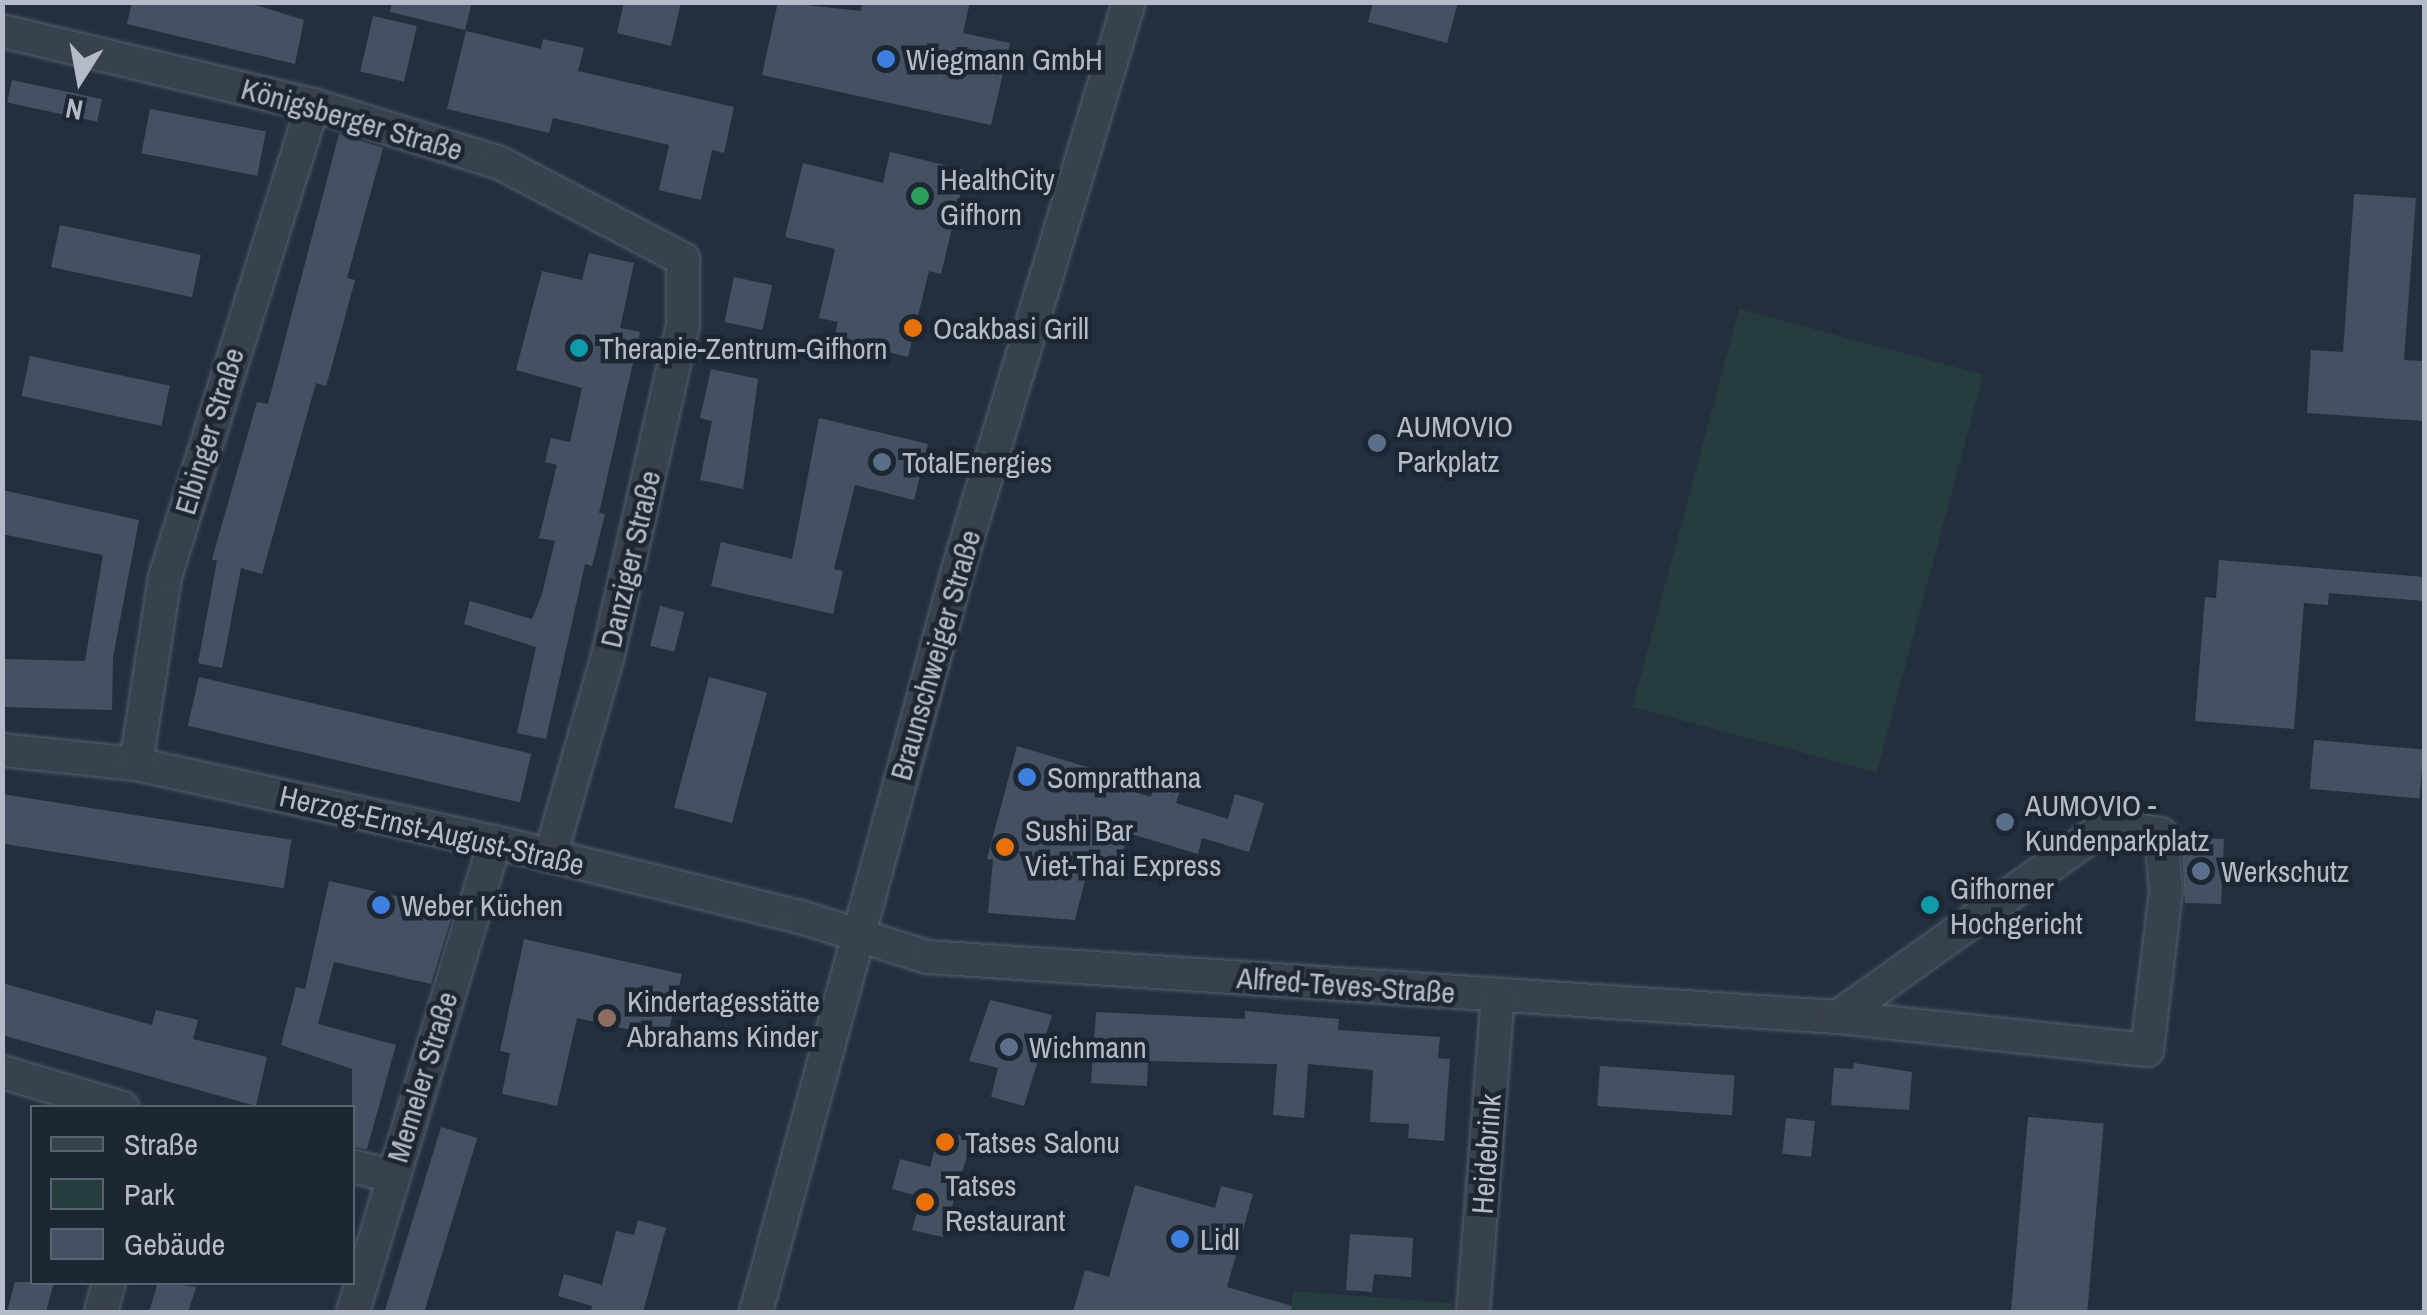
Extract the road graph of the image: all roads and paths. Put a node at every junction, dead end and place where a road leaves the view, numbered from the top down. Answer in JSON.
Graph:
{"nodes":[{"id":1,"x":1130,"y":2,"type":"edge"},
{"id":2,"x":2,"y":31,"type":"edge"},
{"id":3,"x":312,"y":105,"type":"junction"},
{"id":4,"x":682,"y":259,"type":"joint"},
{"id":5,"x":2,"y":750,"type":"edge"},
{"id":6,"x":136,"y":764,"type":"junction"},
{"id":7,"x":495,"y":842,"type":"junction"},
{"id":8,"x":550,"y":856,"type":"junction"},
{"id":9,"x":858,"y":933,"type":"junction"},
{"id":10,"x":1498,"y":996,"type":"junction"},
{"id":11,"x":1838,"y":1018,"type":"junction"},
{"id":12,"x":2,"y":1072,"type":"edge"},
{"id":13,"x":114,"y":1105,"type":"edge"},
{"id":14,"x":355,"y":1167,"type":"edge"},
{"id":15,"x":392,"y":1176,"type":"junction"},
{"id":16,"x":108,"y":1285,"type":"edge"},
{"id":17,"x":101,"y":1312,"type":"edge"},
{"id":18,"x":353,"y":1312,"type":"edge"},
{"id":19,"x":756,"y":1312,"type":"edge"},
{"id":20,"x":1474,"y":1312,"type":"edge"}],
"edges":[{"from":1,"to":9,"type":"street","name":"Braunschweiger Straße"},
{"from":2,"to":3,"type":"street","name":"Königsberger Straße"},
{"from":3,"to":4,"type":"street","name":"Königsberger Straße"},
{"from":3,"to":6,"type":"street","name":"Elbinger Straße"},
{"from":4,"to":8,"type":"street","name":"Danziger Straße"},
{"from":5,"to":6,"type":"street","name":"Herzog-Ernst-August-Straße"},
{"from":6,"to":7,"type":"street","name":"Herzog-Ernst-August-Straße"},
{"from":7,"to":8,"type":"street","name":"Herzog-Ernst-August-Straße"},
{"from":7,"to":15,"type":"street","name":"Memeler Straße"},
{"from":8,"to":9,"type":"street","name":"Herzog-Ernst-August-Straße"},
{"from":9,"to":10,"type":"street","name":"Alfred-Teves-Straße"},
{"from":9,"to":19,"type":"street","name":"Braunschweiger Straße"},
{"from":10,"to":11,"type":"street","name":"Alfred-Teves-Straße"},
{"from":10,"to":20,"type":"street","name":"Heidebrink"},
{"from":11,"to":11,"type":"street","name":"Alfred-Teves-Straße"},
{"from":12,"to":13,"type":"street"},
{"from":14,"to":15,"type":"street"},
{"from":15,"to":18,"type":"street","name":"Memeler Straße"},
{"from":16,"to":17,"type":"street"}]}
